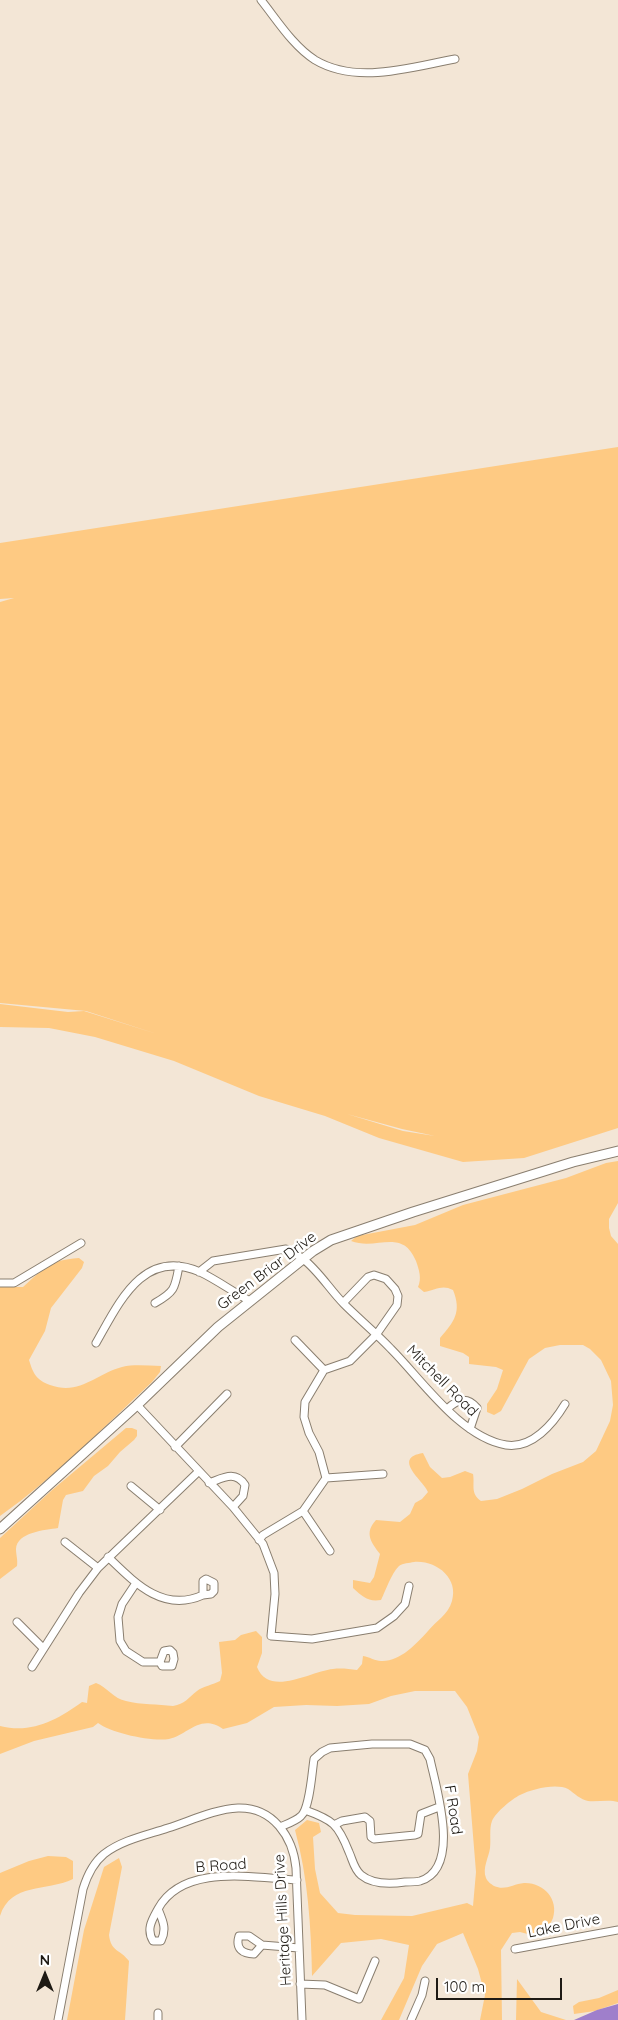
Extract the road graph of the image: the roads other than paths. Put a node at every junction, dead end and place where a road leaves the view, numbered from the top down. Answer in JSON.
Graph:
{"nodes":[{"id":1,"x":261,"y":0,"type":"edge"},
{"id":2,"x":455,"y":59,"type":"dead end"},
{"id":3,"x":618,"y":1151,"type":"edge"},
{"id":4,"x":81,"y":1242,"type":"dead end"},
{"id":5,"x":304,"y":1259,"type":"junction"},
{"id":6,"x":179,"y":1266,"type":"junction"},
{"id":7,"x":199,"y":1272,"type":"junction"},
{"id":8,"x":0,"y":1283,"type":"edge"},
{"id":9,"x":250,"y":1301,"type":"junction"},
{"id":10,"x":155,"y":1303,"type":"dead end"},
{"id":11,"x":343,"y":1303,"type":"junction"},
{"id":12,"x":376,"y":1335,"type":"junction"},
{"id":13,"x":295,"y":1340,"type":"dead end"},
{"id":14,"x":96,"y":1343,"type":"dead end"},
{"id":15,"x":324,"y":1370,"type":"junction"},
{"id":16,"x":227,"y":1394,"type":"dead end"},
{"id":17,"x":565,"y":1404,"type":"dead end"},
{"id":18,"x":137,"y":1405,"type":"junction"},
{"id":19,"x":447,"y":1409,"type":"junction"},
{"id":20,"x":470,"y":1429,"type":"junction"},
{"id":21,"x":175,"y":1447,"type":"junction"},
{"id":22,"x":198,"y":1472,"type":"junction"},
{"id":23,"x":383,"y":1474,"type":"dead end"},
{"id":24,"x":326,"y":1478,"type":"junction"},
{"id":25,"x":209,"y":1483,"type":"junction"},
{"id":26,"x":131,"y":1486,"type":"dead end"},
{"id":27,"x":233,"y":1507,"type":"junction"},
{"id":28,"x":160,"y":1510,"type":"junction"},
{"id":29,"x":303,"y":1510,"type":"junction"},
{"id":30,"x":0,"y":1529,"type":"edge"},
{"id":31,"x":259,"y":1540,"type":"junction"},
{"id":32,"x":65,"y":1542,"type":"dead end"},
{"id":33,"x":330,"y":1551,"type":"dead end"},
{"id":34,"x":108,"y":1557,"type":"junction"},
{"id":35,"x":98,"y":1568,"type":"junction"},
{"id":36,"x":136,"y":1583,"type":"junction"},
{"id":37,"x":408,"y":1586,"type":"dead end"},
{"id":38,"x":203,"y":1595,"type":"dead end"},
{"id":39,"x":17,"y":1622,"type":"dead end"},
{"id":40,"x":43,"y":1648,"type":"junction"},
{"id":41,"x":160,"y":1662,"type":"dead end"},
{"id":42,"x":32,"y":1667,"type":"dead end"},
{"id":43,"x":439,"y":1807,"type":"junction"},
{"id":44,"x":305,"y":1810,"type":"junction"},
{"id":45,"x":336,"y":1824,"type":"junction"},
{"id":46,"x":280,"y":1827,"type":"junction"},
{"id":47,"x":297,"y":1880,"type":"junction"},
{"id":48,"x":158,"y":1909,"type":"dead end"},
{"id":49,"x":618,"y":1930,"type":"edge"},
{"id":50,"x":262,"y":1945,"type":"dead end"},
{"id":51,"x":299,"y":1948,"type":"junction"},
{"id":52,"x":514,"y":1950,"type":"dead end"},
{"id":53,"x":375,"y":1961,"type":"dead end"},
{"id":54,"x":426,"y":1981,"type":"dead end"},
{"id":55,"x":300,"y":1984,"type":"junction"},
{"id":56,"x":58,"y":2020,"type":"edge"},
{"id":57,"x":302,"y":2020,"type":"edge"},
{"id":58,"x":411,"y":2020,"type":"edge"}],
"edges":[{"from":1,"to":2,"type":"street"},
{"from":3,"to":5,"type":"street","name":"Green Briar Drive"},
{"from":4,"to":8,"type":"street"},
{"from":5,"to":7,"type":"street"},
{"from":5,"to":9,"type":"street","name":"Green Briar Drive"},
{"from":5,"to":11,"type":"street","name":"Mitchell Road"},
{"from":6,"to":7,"type":"street"},
{"from":6,"to":10,"type":"street"},
{"from":6,"to":14,"type":"street"},
{"from":7,"to":9,"type":"street"},
{"from":9,"to":18,"type":"street","name":"Green Briar Drive"},
{"from":11,"to":12,"type":"street","name":"Mitchell Road"},
{"from":11,"to":12,"type":"street"},
{"from":12,"to":15,"type":"street"},
{"from":12,"to":19,"type":"street","name":"Mitchell Road"},
{"from":13,"to":15,"type":"street"},
{"from":15,"to":24,"type":"street"},
{"from":16,"to":21,"type":"street"},
{"from":17,"to":20,"type":"street","name":"Mitchell Road"},
{"from":18,"to":21,"type":"street"},
{"from":18,"to":30,"type":"street","name":"Green Briar Drive"},
{"from":19,"to":20,"type":"street","name":"Mitchell Road"},
{"from":19,"to":20,"type":"street"},
{"from":21,"to":22,"type":"street"},
{"from":22,"to":25,"type":"street"},
{"from":22,"to":28,"type":"street"},
{"from":23,"to":24,"type":"street"},
{"from":24,"to":29,"type":"street"},
{"from":25,"to":27,"type":"street"},
{"from":25,"to":27,"type":"street"},
{"from":26,"to":28,"type":"street"},
{"from":27,"to":31,"type":"street"},
{"from":28,"to":34,"type":"street"},
{"from":29,"to":31,"type":"street"},
{"from":29,"to":33,"type":"street"},
{"from":31,"to":37,"type":"street"},
{"from":32,"to":35,"type":"street"},
{"from":34,"to":35,"type":"street"},
{"from":34,"to":36,"type":"street"},
{"from":35,"to":40,"type":"street"},
{"from":36,"to":38,"type":"street"},
{"from":36,"to":41,"type":"street"},
{"from":39,"to":40,"type":"street"},
{"from":40,"to":42,"type":"street"},
{"from":43,"to":44,"type":"street","name":"F Road"},
{"from":43,"to":45,"type":"street"},
{"from":43,"to":45,"type":"street","name":"F Road"},
{"from":44,"to":45,"type":"street"},
{"from":44,"to":46,"type":"street"},
{"from":46,"to":47,"type":"street","name":"Heritage Hills Drive"},
{"from":46,"to":56,"type":"street","name":"Heritage Hills Drive"},
{"from":47,"to":48,"type":"street","name":"B Road"},
{"from":47,"to":51,"type":"street","name":"Heritage Hills Drive"},
{"from":49,"to":52,"type":"street","name":"Lake Drive"},
{"from":50,"to":51,"type":"street"},
{"from":51,"to":55,"type":"street","name":"Heritage Hills Drive"},
{"from":53,"to":55,"type":"street"},
{"from":54,"to":58,"type":"street"},
{"from":55,"to":57,"type":"street","name":"Heritage Hills Drive"}]}
